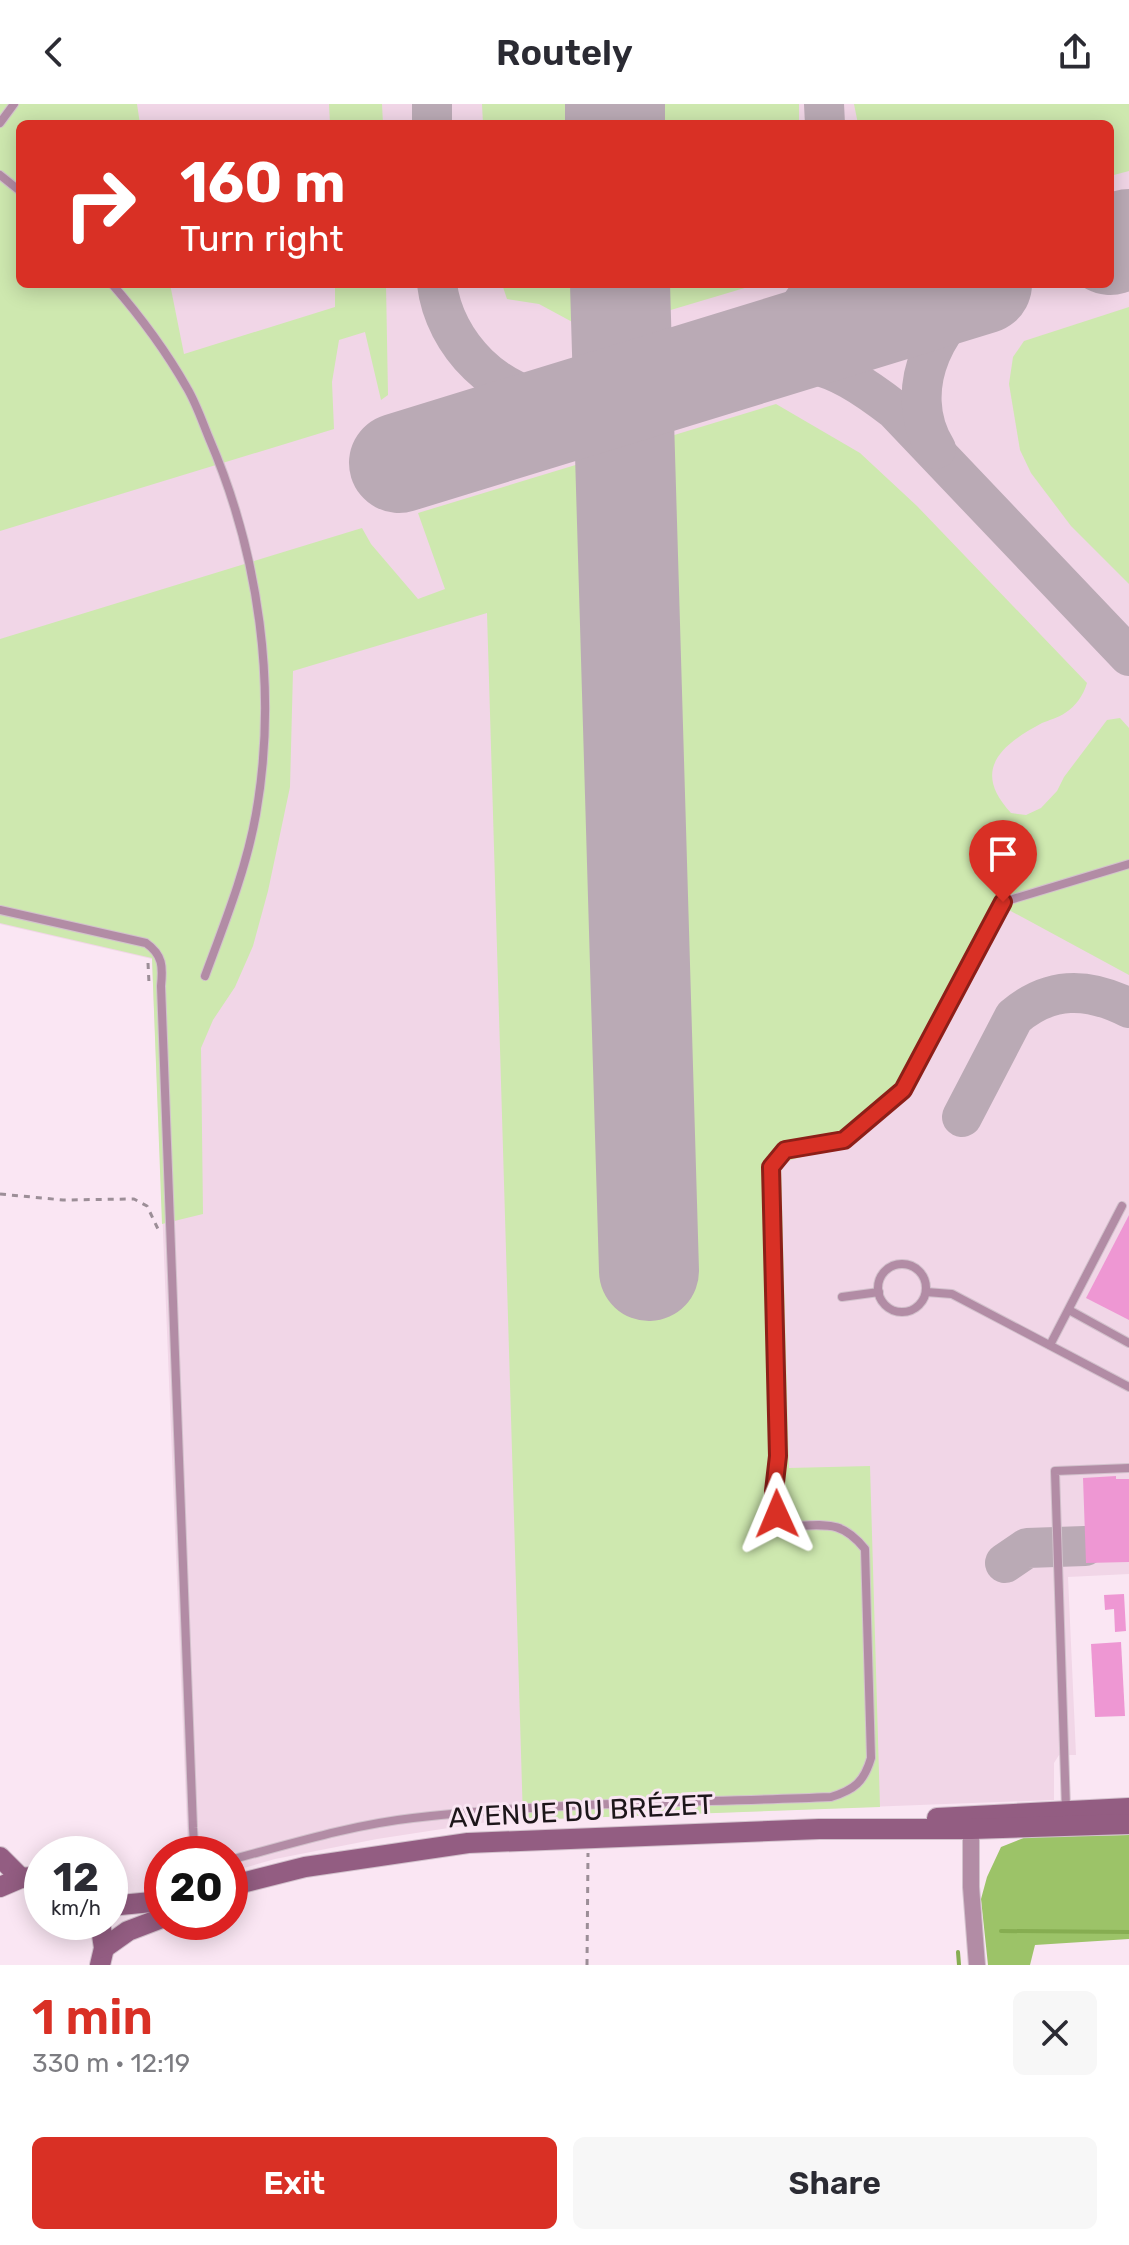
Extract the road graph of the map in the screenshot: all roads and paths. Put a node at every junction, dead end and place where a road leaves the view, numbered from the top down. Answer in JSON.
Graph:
{"nodes":[{"id":1,"x":14,"y":104,"type":"edge"},
{"id":2,"x":0,"y":123,"type":"edge"},
{"id":3,"x":0,"y":175,"type":"edge"},
{"id":4,"x":16,"y":188,"type":"edge"},
{"id":5,"x":116,"y":288,"type":"edge"},
{"id":6,"x":1129,"y":864,"type":"edge"},
{"id":7,"x":0,"y":910,"type":"edge"},
{"id":8,"x":205,"y":976,"type":"dead end"},
{"id":9,"x":0,"y":1194,"type":"edge"},
{"id":10,"x":1122,"y":1206,"type":"dead end"},
{"id":11,"x":158,"y":1229,"type":"dead end"},
{"id":12,"x":879,"y":1292,"type":"junction"},
{"id":13,"x":926,"y":1292,"type":"junction"},
{"id":14,"x":842,"y":1297,"type":"dead end"},
{"id":15,"x":1069,"y":1310,"type":"junction"},
{"id":16,"x":1129,"y":1343,"type":"edge"},
{"id":17,"x":1050,"y":1345,"type":"junction"},
{"id":18,"x":1129,"y":1387,"type":"edge"},
{"id":19,"x":1129,"y":1468,"type":"edge"},
{"id":20,"x":1129,"y":1808,"type":"edge"},
{"id":21,"x":1067,"y":1818,"type":"junction"},
{"id":22,"x":971,"y":1822,"type":"junction"},
{"id":23,"x":1129,"y":1824,"type":"edge"},
{"id":24,"x":194,"y":1836,"type":"edge"},
{"id":25,"x":589,"y":1838,"type":"junction"},
{"id":26,"x":248,"y":1855,"type":"edge"},
{"id":27,"x":0,"y":1857,"type":"edge"},
{"id":28,"x":348,"y":1861,"type":"junction"},
{"id":29,"x":21,"y":1878,"type":"junction"},
{"id":30,"x":24,"y":1878,"type":"edge"},
{"id":31,"x":248,"y":1881,"type":"edge"},
{"id":32,"x":0,"y":1887,"type":"edge"},
{"id":33,"x":248,"y":1893,"type":"edge"},
{"id":34,"x":144,"y":1925,"type":"edge"},
{"id":35,"x":102,"y":1956,"type":"edge"},
{"id":36,"x":587,"y":1965,"type":"edge"},
{"id":37,"x":977,"y":1965,"type":"edge"}],
"edges":[{"from":1,"to":2,"type":"lane"},
{"from":3,"to":4,"type":"lane"},
{"from":5,"to":8,"type":"lane"},
{"from":6,"to":26,"type":"lane"},
{"from":7,"to":24,"type":"lane"},
{"from":9,"to":11,"type":"path"},
{"from":10,"to":15,"type":"lane"},
{"from":12,"to":13,"type":"lane"},
{"from":12,"to":13,"type":"lane"},
{"from":12,"to":14,"type":"lane"},
{"from":13,"to":17,"type":"lane"},
{"from":15,"to":16,"type":"lane"},
{"from":15,"to":17,"type":"lane"},
{"from":17,"to":18,"type":"lane"},
{"from":19,"to":21,"type":"lane"},
{"from":20,"to":21,"type":"main road","name":"AVENUE DU BRÉZET"},
{"from":21,"to":22,"type":"main road","name":"AVENUE DU BRÉZET"},
{"from":21,"to":23,"type":"main road","name":"AVENUE DU BRÉZET"},
{"from":22,"to":25,"type":"main road","name":"AVENUE DU BRÉZET"},
{"from":22,"to":37,"type":"street"},
{"from":25,"to":28,"type":"main road","name":"AVENUE DU BRÉZET"},
{"from":25,"to":36,"type":"path"},
{"from":27,"to":29,"type":"main road"},
{"from":28,"to":31,"type":"main road","name":"AVENUE DU BRÉZET"},
{"from":28,"to":33,"type":"main road","name":"AVENUE DU BRÉZET"},
{"from":29,"to":30,"type":"main road"},
{"from":29,"to":32,"type":"main road"},
{"from":34,"to":35,"type":"main road"}]}
